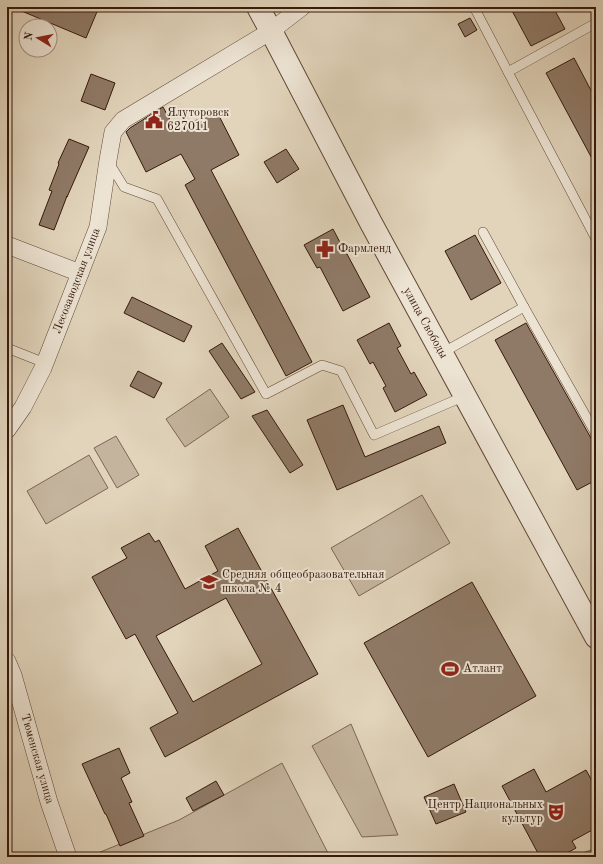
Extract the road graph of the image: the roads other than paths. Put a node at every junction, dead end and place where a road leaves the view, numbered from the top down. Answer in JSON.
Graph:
{"nodes":[{"id":1,"x":258,"y":7,"type":"edge"},
{"id":2,"x":302,"y":7,"type":"edge"},
{"id":3,"x":474,"y":7,"type":"edge"},
{"id":4,"x":596,"y":23,"type":"edge"},
{"id":5,"x":271,"y":31,"type":"junction"},
{"id":6,"x":508,"y":72,"type":"junction"},
{"id":7,"x":108,"y":160,"type":"junction"},
{"id":8,"x":483,"y":232,"type":"dead end"},
{"id":9,"x":596,"y":240,"type":"edge"},
{"id":10,"x":7,"y":245,"type":"edge"},
{"id":11,"x":80,"y":273,"type":"junction"},
{"id":12,"x":524,"y":307,"type":"junction"},
{"id":13,"x":7,"y":348,"type":"edge"},
{"id":14,"x":442,"y":353,"type":"junction"},
{"id":15,"x":45,"y":363,"type":"junction"},
{"id":16,"x":465,"y":396,"type":"junction"},
{"id":17,"x":8,"y":427,"type":"edge"},
{"id":18,"x":596,"y":434,"type":"edge"},
{"id":19,"x":596,"y":636,"type":"edge"},
{"id":20,"x":7,"y":661,"type":"edge"},
{"id":21,"x":68,"y":857,"type":"edge"}],
"edges":[{"from":1,"to":5,"type":"street","name":"улица Свободы"},
{"from":2,"to":5,"type":"street","name":"Лесозаводская улица"},
{"from":3,"to":6,"type":"lane"},
{"from":4,"to":6,"type":"lane"},
{"from":5,"to":7,"type":"street","name":"Лесозаводская улица"},
{"from":5,"to":14,"type":"street","name":"улица Свободы"},
{"from":6,"to":9,"type":"lane"},
{"from":7,"to":11,"type":"street","name":"Лесозаводская улица"},
{"from":7,"to":16,"type":"lane"},
{"from":8,"to":12,"type":"lane"},
{"from":10,"to":11,"type":"street"},
{"from":11,"to":15,"type":"street","name":"Лесозаводская улица"},
{"from":12,"to":14,"type":"lane"},
{"from":12,"to":18,"type":"lane"},
{"from":13,"to":15,"type":"lane"},
{"from":14,"to":16,"type":"street","name":"улица Свободы"},
{"from":15,"to":17,"type":"street","name":"Лесозаводская улица"},
{"from":16,"to":19,"type":"street","name":"улица Свободы"},
{"from":20,"to":21,"type":"street","name":"Тюменская улица"}]}
